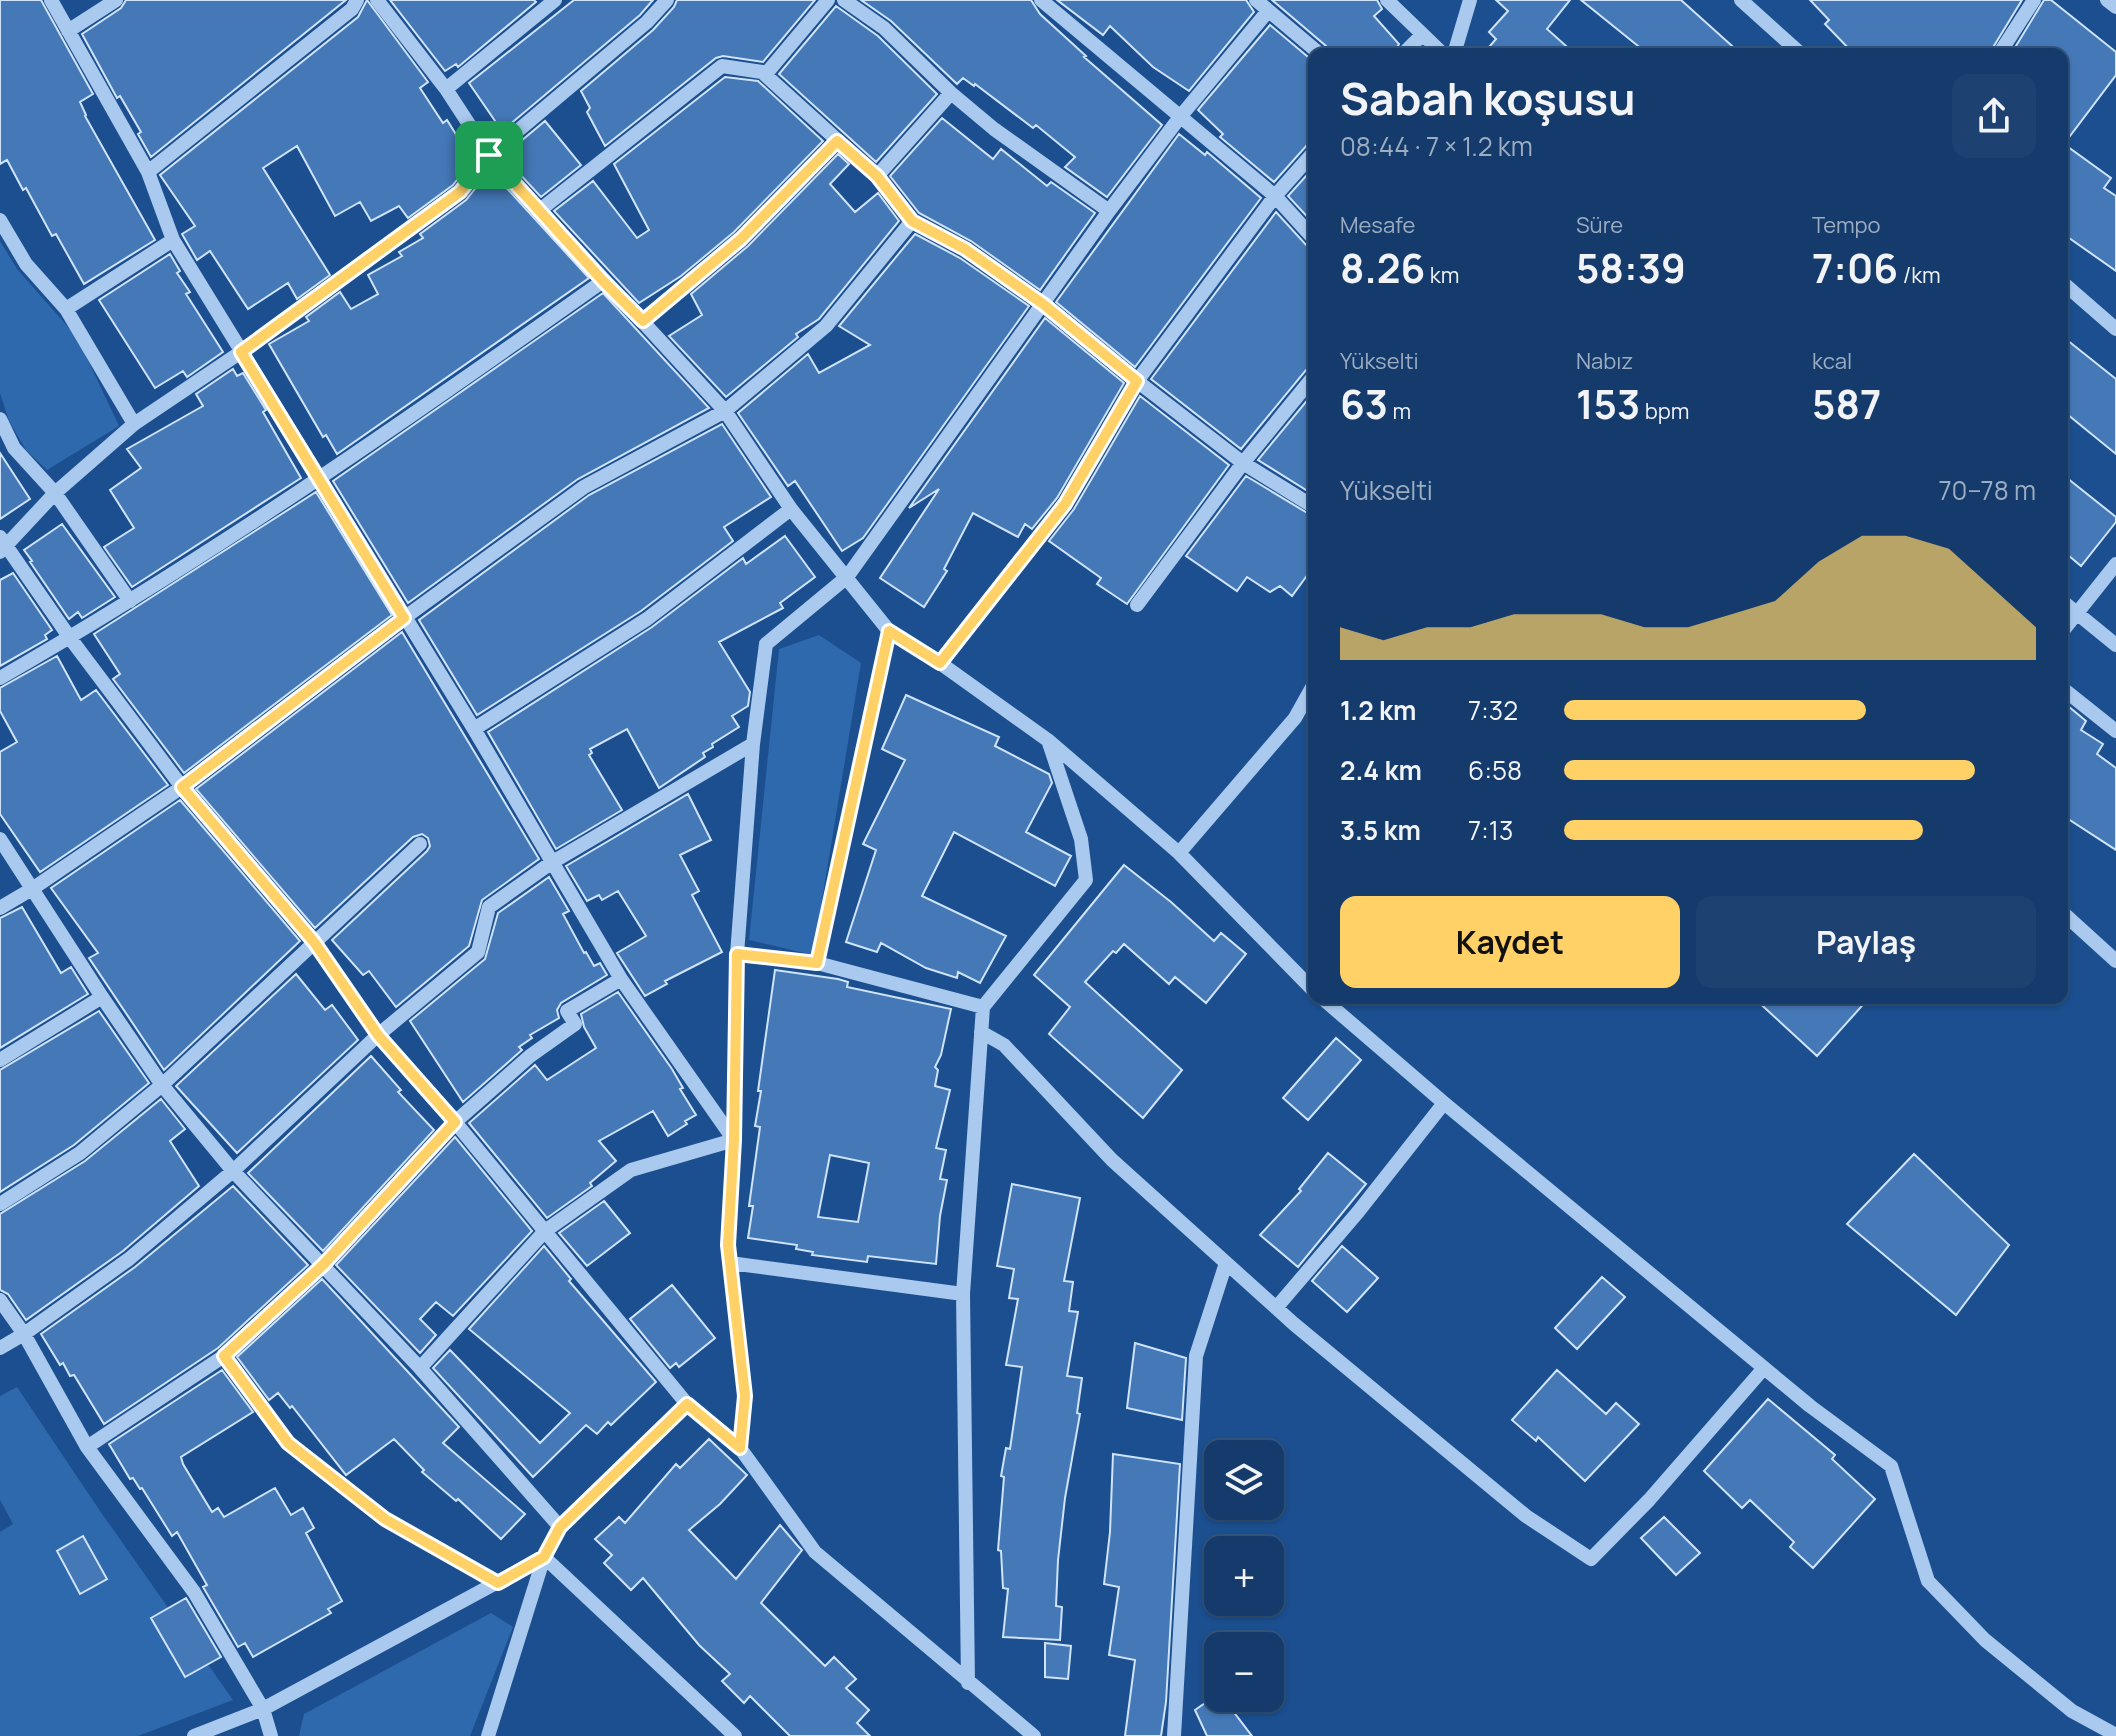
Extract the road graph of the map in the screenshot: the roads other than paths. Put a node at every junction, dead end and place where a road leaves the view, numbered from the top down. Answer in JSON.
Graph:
{"nodes":[{"id":1,"x":51,"y":0,"type":"edge"},
{"id":2,"x":116,"y":0,"type":"edge"},
{"id":3,"x":357,"y":0,"type":"edge"},
{"id":4,"x":377,"y":0,"type":"edge"},
{"id":5,"x":555,"y":0,"type":"edge"},
{"id":6,"x":667,"y":0,"type":"edge"},
{"id":7,"x":828,"y":0,"type":"edge"},
{"id":8,"x":844,"y":0,"type":"edge"},
{"id":9,"x":1041,"y":0,"type":"edge"},
{"id":10,"x":1256,"y":0,"type":"edge"},
{"id":11,"x":1387,"y":0,"type":"edge"},
{"id":12,"x":1470,"y":0,"type":"edge"},
{"id":13,"x":1741,"y":0,"type":"edge"},
{"id":14,"x":2034,"y":0,"type":"edge"},
{"id":15,"x":2107,"y":0,"type":"edge"},
{"id":16,"x":2116,"y":7,"type":"edge"},
{"id":17,"x":1268,"y":11,"type":"junction"},
{"id":18,"x":68,"y":31,"type":"junction"},
{"id":19,"x":1422,"y":35,"type":"junction"},
{"id":20,"x":1313,"y":48,"type":"edge"},
{"id":21,"x":1409,"y":48,"type":"edge"},
{"id":22,"x":1436,"y":48,"type":"edge"},
{"id":23,"x":1456,"y":48,"type":"edge"},
{"id":24,"x":1794,"y":48,"type":"edge"},
{"id":25,"x":2003,"y":48,"type":"edge"},
{"id":26,"x":765,"y":75,"type":"junction"},
{"id":27,"x":446,"y":89,"type":"junction"},
{"id":28,"x":951,"y":93,"type":"junction"},
{"id":29,"x":1180,"y":117,"type":"junction"},
{"id":30,"x":837,"y":141,"type":"junction"},
{"id":31,"x":489,"y":155,"type":"junction"},
{"id":32,"x":1308,"y":159,"type":"edge"},
{"id":33,"x":148,"y":172,"type":"junction"},
{"id":34,"x":877,"y":176,"type":"junction"},
{"id":35,"x":1275,"y":196,"type":"junction"},
{"id":36,"x":540,"y":210,"type":"junction"},
{"id":37,"x":1109,"y":211,"type":"junction"},
{"id":38,"x":0,"y":220,"type":"edge"},
{"id":39,"x":912,"y":221,"type":"junction"},
{"id":40,"x":1308,"y":232,"type":"edge"},
{"id":41,"x":173,"y":240,"type":"junction"},
{"id":42,"x":603,"y":281,"type":"junction"},
{"id":43,"x":2068,"y":287,"type":"edge"},
{"id":44,"x":1043,"y":304,"type":"junction"},
{"id":45,"x":66,"y":309,"type":"junction"},
{"id":46,"x":643,"y":321,"type":"junction"},
{"id":47,"x":2116,"y":329,"type":"edge"},
{"id":48,"x":241,"y":352,"type":"junction"},
{"id":49,"x":1137,"y":381,"type":"junction"},
{"id":50,"x":1308,"y":383,"type":"edge"},
{"id":51,"x":725,"y":411,"type":"junction"},
{"id":52,"x":0,"y":419,"type":"edge"},
{"id":53,"x":134,"y":424,"type":"junction"},
{"id":54,"x":1243,"y":463,"type":"junction"},
{"id":55,"x":319,"y":479,"type":"junction"},
{"id":56,"x":55,"y":493,"type":"junction"},
{"id":57,"x":1308,"y":503,"type":"edge"},
{"id":58,"x":791,"y":509,"type":"junction"},
{"id":59,"x":3,"y":545,"type":"edge"},
{"id":60,"x":2116,"y":564,"type":"edge"},
{"id":61,"x":847,"y":577,"type":"junction"},
{"id":62,"x":130,"y":601,"type":"junction"},
{"id":63,"x":1137,"y":605,"type":"dead end"},
{"id":64,"x":2068,"y":606,"type":"edge"},
{"id":65,"x":2078,"y":615,"type":"junction"},
{"id":66,"x":404,"y":618,"type":"junction"},
{"id":67,"x":2068,"y":626,"type":"edge"},
{"id":68,"x":889,"y":631,"type":"junction"},
{"id":69,"x":70,"y":638,"type":"junction"},
{"id":70,"x":2116,"y":645,"type":"edge"},
{"id":71,"x":940,"y":663,"type":"junction"},
{"id":72,"x":0,"y":678,"type":"edge"},
{"id":73,"x":2068,"y":693,"type":"edge"},
{"id":74,"x":1308,"y":695,"type":"edge"},
{"id":75,"x":474,"y":729,"type":"junction"},
{"id":76,"x":2116,"y":731,"type":"edge"},
{"id":77,"x":1049,"y":741,"type":"junction"},
{"id":78,"x":753,"y":744,"type":"junction"},
{"id":79,"x":182,"y":787,"type":"junction"},
{"id":80,"x":0,"y":839,"type":"edge"},
{"id":81,"x":420,"y":844,"type":"dead end"},
{"id":82,"x":1179,"y":853,"type":"junction"},
{"id":83,"x":551,"y":863,"type":"junction"},
{"id":84,"x":32,"y":889,"type":"junction"},
{"id":85,"x":0,"y":908,"type":"edge"},
{"id":86,"x":2068,"y":917,"type":"edge"},
{"id":87,"x":314,"y":942,"type":"junction"},
{"id":88,"x":737,"y":954,"type":"junction"},
{"id":89,"x":2116,"y":961,"type":"edge"},
{"id":90,"x":817,"y":963,"type":"junction"},
{"id":91,"x":621,"y":979,"type":"junction"},
{"id":92,"x":1308,"y":985,"type":"edge"},
{"id":93,"x":102,"y":997,"type":"junction"},
{"id":94,"x":1329,"y":1004,"type":"edge"},
{"id":95,"x":983,"y":1007,"type":"junction"},
{"id":96,"x":981,"y":1032,"type":"junction"},
{"id":97,"x":378,"y":1035,"type":"junction"},
{"id":98,"x":0,"y":1060,"type":"edge"},
{"id":99,"x":162,"y":1085,"type":"junction"},
{"id":100,"x":1444,"y":1103,"type":"junction"},
{"id":101,"x":455,"y":1122,"type":"junction"},
{"id":102,"x":734,"y":1140,"type":"junction"},
{"id":103,"x":233,"y":1171,"type":"junction"},
{"id":104,"x":0,"y":1204,"type":"edge"},
{"id":105,"x":545,"y":1231,"type":"junction"},
{"id":106,"x":730,"y":1263,"type":"junction"},
{"id":107,"x":1226,"y":1263,"type":"junction"},
{"id":108,"x":323,"y":1265,"type":"junction"},
{"id":109,"x":963,"y":1294,"type":"junction"},
{"id":110,"x":0,"y":1300,"type":"edge"},
{"id":111,"x":1276,"y":1308,"type":"junction"},
{"id":112,"x":24,"y":1334,"type":"junction"},
{"id":113,"x":0,"y":1348,"type":"edge"},
{"id":114,"x":224,"y":1356,"type":"junction"},
{"id":115,"x":420,"y":1368,"type":"junction"},
{"id":116,"x":1764,"y":1368,"type":"junction"},
{"id":117,"x":687,"y":1404,"type":"junction"},
{"id":118,"x":87,"y":1447,"type":"junction"},
{"id":119,"x":740,"y":1448,"type":"junction"},
{"id":120,"x":560,"y":1527,"type":"junction"},
{"id":121,"x":544,"y":1557,"type":"junction"},
{"id":122,"x":498,"y":1583,"type":"junction"},
{"id":123,"x":968,"y":1683,"type":"junction"},
{"id":124,"x":263,"y":1709,"type":"junction"},
{"id":125,"x":2116,"y":1735,"type":"edge"},
{"id":126,"x":194,"y":1736,"type":"edge"},
{"id":127,"x":271,"y":1736,"type":"edge"},
{"id":128,"x":488,"y":1736,"type":"edge"},
{"id":129,"x":735,"y":1736,"type":"edge"},
{"id":130,"x":1034,"y":1736,"type":"edge"},
{"id":131,"x":1174,"y":1736,"type":"edge"}],
"edges":[{"from":1,"to":18,"type":"street"},
{"from":2,"to":18,"type":"street"},
{"from":3,"to":33,"type":"street"},
{"from":4,"to":27,"type":"street"},
{"from":5,"to":27,"type":"street"},
{"from":6,"to":31,"type":"street"},
{"from":7,"to":26,"type":"street"},
{"from":8,"to":28,"type":"street"},
{"from":9,"to":29,"type":"street"},
{"from":10,"to":17,"type":"street"},
{"from":11,"to":19,"type":"street"},
{"from":12,"to":23,"type":"street"},
{"from":13,"to":24,"type":"street"},
{"from":14,"to":25,"type":"street"},
{"from":15,"to":16,"type":"street"},
{"from":17,"to":20,"type":"street"},
{"from":17,"to":29,"type":"street"},
{"from":18,"to":33,"type":"street"},
{"from":19,"to":21,"type":"street"},
{"from":19,"to":22,"type":"street"},
{"from":26,"to":30,"type":"street"},
{"from":26,"to":36,"type":"street"},
{"from":27,"to":31,"type":"street"},
{"from":28,"to":34,"type":"street"},
{"from":28,"to":37,"type":"street"},
{"from":29,"to":35,"type":"street"},
{"from":29,"to":37,"type":"street"},
{"from":30,"to":34,"type":"street"},
{"from":30,"to":46,"type":"street"},
{"from":31,"to":36,"type":"street"},
{"from":31,"to":48,"type":"street"},
{"from":32,"to":35,"type":"street"},
{"from":33,"to":41,"type":"street"},
{"from":34,"to":39,"type":"street"},
{"from":35,"to":40,"type":"street"},
{"from":35,"to":49,"type":"street"},
{"from":36,"to":42,"type":"street"},
{"from":37,"to":44,"type":"street"},
{"from":38,"to":45,"type":"street"},
{"from":39,"to":44,"type":"street"},
{"from":39,"to":51,"type":"street"},
{"from":41,"to":45,"type":"street"},
{"from":41,"to":48,"type":"street"},
{"from":42,"to":46,"type":"street"},
{"from":42,"to":55,"type":"street"},
{"from":43,"to":47,"type":"street"},
{"from":44,"to":49,"type":"street"},
{"from":44,"to":61,"type":"street"},
{"from":45,"to":53,"type":"street"},
{"from":46,"to":51,"type":"street"},
{"from":48,"to":53,"type":"street"},
{"from":48,"to":55,"type":"street"},
{"from":49,"to":54,"type":"street"},
{"from":49,"to":71,"type":"street"},
{"from":50,"to":54,"type":"street"},
{"from":51,"to":58,"type":"street"},
{"from":51,"to":66,"type":"street"},
{"from":52,"to":56,"type":"street"},
{"from":53,"to":56,"type":"street"},
{"from":54,"to":57,"type":"street"},
{"from":54,"to":63,"type":"street"},
{"from":55,"to":62,"type":"street"},
{"from":55,"to":66,"type":"street"},
{"from":56,"to":59,"type":"street"},
{"from":56,"to":62,"type":"street"},
{"from":58,"to":61,"type":"street"},
{"from":58,"to":75,"type":"street"},
{"from":59,"to":69,"type":"street"},
{"from":60,"to":65,"type":"street"},
{"from":61,"to":68,"type":"street"},
{"from":61,"to":78,"type":"street"},
{"from":62,"to":69,"type":"street"},
{"from":64,"to":65,"type":"street"},
{"from":65,"to":67,"type":"street"},
{"from":65,"to":70,"type":"street"},
{"from":66,"to":75,"type":"street"},
{"from":66,"to":79,"type":"street"},
{"from":68,"to":71,"type":"street"},
{"from":68,"to":90,"type":"street"},
{"from":69,"to":72,"type":"street"},
{"from":69,"to":79,"type":"street"},
{"from":71,"to":77,"type":"street"},
{"from":73,"to":76,"type":"street"},
{"from":74,"to":82,"type":"street"},
{"from":75,"to":83,"type":"street"},
{"from":77,"to":82,"type":"street"},
{"from":77,"to":95,"type":"street"},
{"from":78,"to":83,"type":"street"},
{"from":78,"to":88,"type":"street"},
{"from":79,"to":84,"type":"street"},
{"from":79,"to":87,"type":"street"},
{"from":80,"to":84,"type":"street"},
{"from":81,"to":87,"type":"street"},
{"from":82,"to":92,"type":"street"},
{"from":83,"to":91,"type":"street"},
{"from":83,"to":97,"type":"street"},
{"from":84,"to":85,"type":"street"},
{"from":84,"to":93,"type":"street"},
{"from":86,"to":89,"type":"street"},
{"from":87,"to":97,"type":"street"},
{"from":87,"to":99,"type":"street"},
{"from":88,"to":90,"type":"street"},
{"from":88,"to":102,"type":"street"},
{"from":90,"to":95,"type":"street"},
{"from":91,"to":101,"type":"street"},
{"from":91,"to":102,"type":"street"},
{"from":93,"to":98,"type":"street"},
{"from":93,"to":99,"type":"street"},
{"from":94,"to":100,"type":"street"},
{"from":95,"to":96,"type":"street"},
{"from":96,"to":107,"type":"street"},
{"from":96,"to":109,"type":"street"},
{"from":97,"to":101,"type":"street"},
{"from":97,"to":103,"type":"street"},
{"from":99,"to":103,"type":"street"},
{"from":99,"to":104,"type":"street"},
{"from":100,"to":111,"type":"street"},
{"from":100,"to":116,"type":"street"},
{"from":101,"to":105,"type":"street"},
{"from":101,"to":108,"type":"street"},
{"from":102,"to":105,"type":"street"},
{"from":102,"to":106,"type":"street"},
{"from":103,"to":108,"type":"street"},
{"from":103,"to":112,"type":"street"},
{"from":105,"to":115,"type":"street"},
{"from":105,"to":117,"type":"street"},
{"from":106,"to":109,"type":"street"},
{"from":106,"to":119,"type":"street"},
{"from":107,"to":111,"type":"street"},
{"from":107,"to":131,"type":"street"},
{"from":108,"to":114,"type":"street"},
{"from":108,"to":115,"type":"street"},
{"from":109,"to":123,"type":"street"},
{"from":110,"to":112,"type":"street"},
{"from":111,"to":116,"type":"street"},
{"from":112,"to":113,"type":"street"},
{"from":112,"to":118,"type":"street"},
{"from":114,"to":118,"type":"street"},
{"from":114,"to":122,"type":"street"},
{"from":115,"to":120,"type":"street"},
{"from":116,"to":125,"type":"street"},
{"from":117,"to":119,"type":"street"},
{"from":117,"to":120,"type":"street"},
{"from":118,"to":124,"type":"street"},
{"from":119,"to":123,"type":"street"},
{"from":120,"to":121,"type":"street"},
{"from":121,"to":122,"type":"street"},
{"from":121,"to":128,"type":"street"},
{"from":121,"to":129,"type":"street"},
{"from":122,"to":124,"type":"street"},
{"from":123,"to":130,"type":"street"},
{"from":124,"to":126,"type":"street"},
{"from":124,"to":127,"type":"street"}]}
